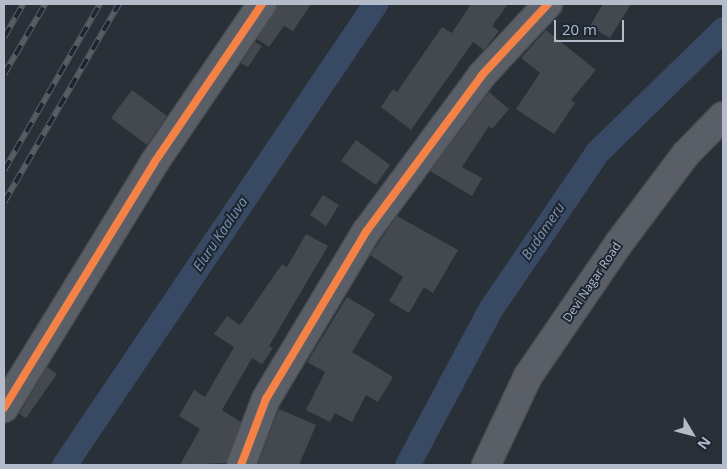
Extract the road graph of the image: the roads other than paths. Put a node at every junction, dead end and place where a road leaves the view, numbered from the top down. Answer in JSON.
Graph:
{"nodes":[{"id":1,"x":262,"y":4,"type":"edge"},
{"id":2,"x":548,"y":4,"type":"edge"},
{"id":3,"x":723,"y":116,"type":"edge"},
{"id":4,"x":4,"y":408,"type":"edge"},
{"id":5,"x":241,"y":465,"type":"edge"},
{"id":6,"x":486,"y":465,"type":"edge"}],
"edges":[{"from":1,"to":4,"type":"street"},
{"from":2,"to":5,"type":"street"},
{"from":3,"to":6,"type":"street","name":"Devi Nagar Road"}]}
